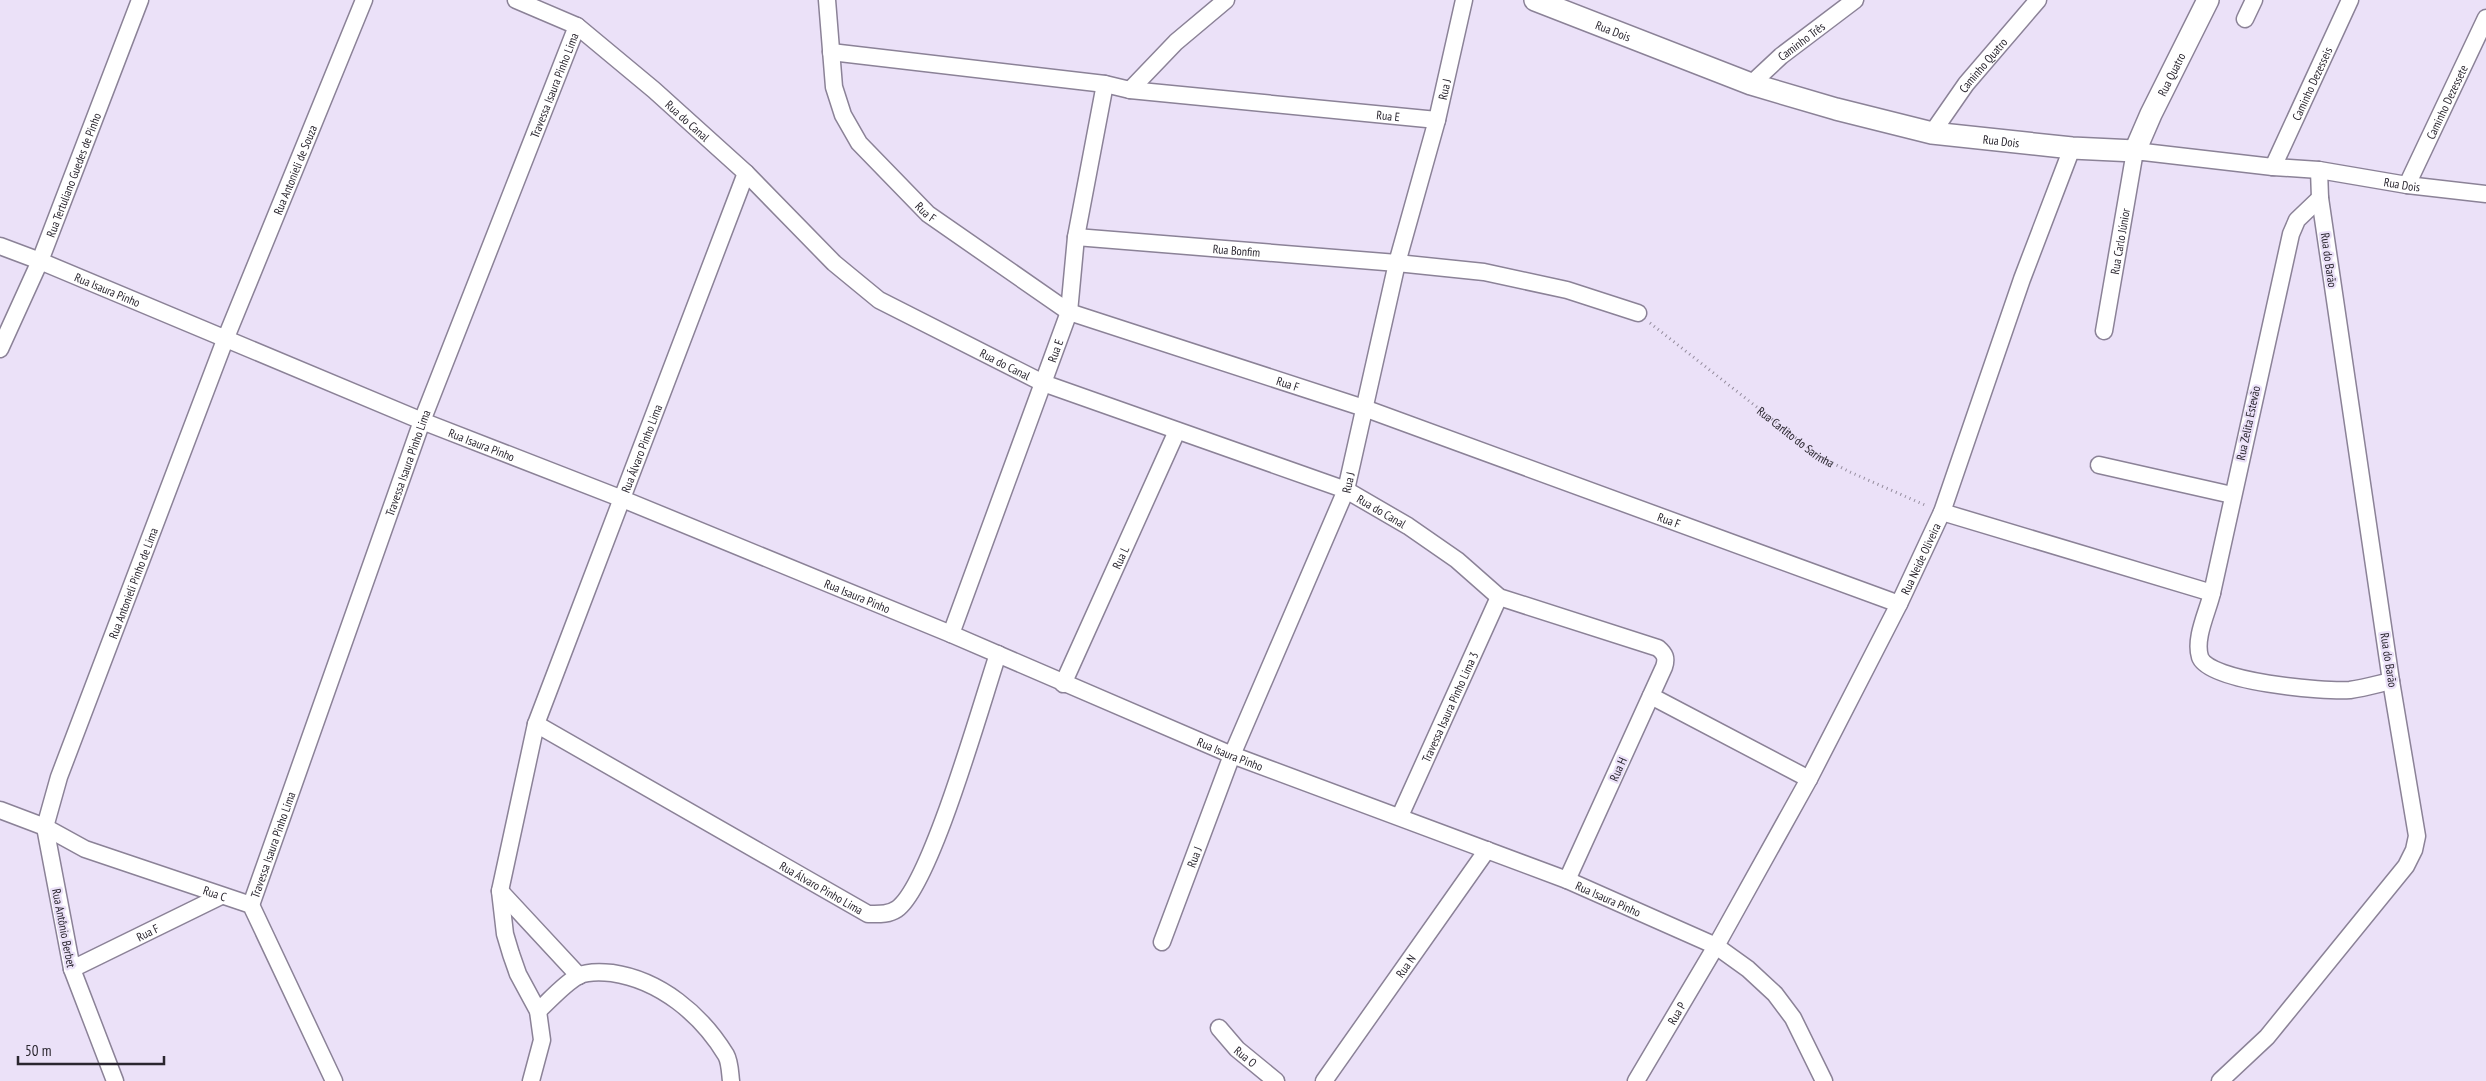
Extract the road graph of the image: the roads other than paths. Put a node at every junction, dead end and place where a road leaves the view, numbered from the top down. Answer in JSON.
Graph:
{"nodes":[{"id":1,"x":140,"y":0,"type":"edge"},
{"id":2,"x":364,"y":0,"type":"edge"},
{"id":3,"x":516,"y":0,"type":"edge"},
{"id":4,"x":827,"y":0,"type":"edge"},
{"id":5,"x":1226,"y":0,"type":"edge"},
{"id":6,"x":1464,"y":0,"type":"edge"},
{"id":7,"x":1855,"y":0,"type":"edge"},
{"id":8,"x":2038,"y":0,"type":"edge"},
{"id":9,"x":2208,"y":0,"type":"edge"},
{"id":10,"x":2254,"y":0,"type":"edge"},
{"id":11,"x":2350,"y":0,"type":"edge"},
{"id":12,"x":1542,"y":1,"type":"edge"},
{"id":13,"x":2486,"y":18,"type":"edge"},
{"id":14,"x":2245,"y":19,"type":"dead end"},
{"id":15,"x":577,"y":26,"type":"junction"},
{"id":16,"x":831,"y":52,"type":"junction"},
{"id":17,"x":1105,"y":84,"type":"junction"},
{"id":18,"x":1750,"y":84,"type":"junction"},
{"id":19,"x":1130,"y":90,"type":"junction"},
{"id":20,"x":1437,"y":120,"type":"junction"},
{"id":21,"x":1932,"y":132,"type":"junction"},
{"id":22,"x":2072,"y":148,"type":"junction"},
{"id":23,"x":2135,"y":151,"type":"junction"},
{"id":24,"x":2273,"y":167,"type":"junction"},
{"id":25,"x":2318,"y":170,"type":"junction"},
{"id":26,"x":746,"y":173,"type":"junction"},
{"id":27,"x":2407,"y":185,"type":"junction"},
{"id":28,"x":2486,"y":194,"type":"edge"},
{"id":29,"x":2320,"y":198,"type":"junction"},
{"id":30,"x":1076,"y":236,"type":"junction"},
{"id":31,"x":0,"y":246,"type":"edge"},
{"id":32,"x":40,"y":261,"type":"junction"},
{"id":33,"x":1397,"y":263,"type":"junction"},
{"id":34,"x":1069,"y":312,"type":"junction"},
{"id":35,"x":1638,"y":313,"type":"road end"},
{"id":36,"x":2104,"y":331,"type":"dead end"},
{"id":37,"x":225,"y":340,"type":"junction"},
{"id":38,"x":0,"y":349,"type":"edge"},
{"id":39,"x":1043,"y":383,"type":"junction"},
{"id":40,"x":1364,"y":408,"type":"junction"},
{"id":41,"x":422,"y":421,"type":"junction"},
{"id":42,"x":1177,"y":431,"type":"junction"},
{"id":43,"x":2098,"y":465,"type":"dead end"},
{"id":44,"x":1346,"y":490,"type":"junction"},
{"id":45,"x":2232,"y":495,"type":"junction"},
{"id":46,"x":620,"y":498,"type":"junction"},
{"id":47,"x":1942,"y":512,"type":"junction"},
{"id":48,"x":2212,"y":593,"type":"junction"},
{"id":49,"x":1499,"y":597,"type":"junction"},
{"id":50,"x":1899,"y":604,"type":"junction"},
{"id":51,"x":951,"y":634,"type":"junction"},
{"id":52,"x":998,"y":654,"type":"junction"},
{"id":53,"x":2392,"y":681,"type":"junction"},
{"id":54,"x":1064,"y":684,"type":"junction"},
{"id":55,"x":1651,"y":696,"type":"junction"},
{"id":56,"x":536,"y":724,"type":"junction"},
{"id":57,"x":1232,"y":755,"type":"junction"},
{"id":58,"x":1809,"y":779,"type":"junction"},
{"id":59,"x":0,"y":810,"type":"edge"},
{"id":60,"x":1400,"y":816,"type":"junction"},
{"id":61,"x":45,"y":828,"type":"junction"},
{"id":62,"x":1487,"y":850,"type":"junction"},
{"id":63,"x":1567,"y":880,"type":"junction"},
{"id":64,"x":500,"y":891,"type":"junction"},
{"id":65,"x":222,"y":896,"type":"junction"},
{"id":66,"x":250,"y":906,"type":"junction"},
{"id":67,"x":1162,"y":942,"type":"dead end"},
{"id":68,"x":1716,"y":946,"type":"junction"},
{"id":69,"x":72,"y":969,"type":"junction"},
{"id":70,"x":579,"y":976,"type":"junction"},
{"id":71,"x":538,"y":1011,"type":"junction"},
{"id":72,"x":1219,"y":1028,"type":"dead end"},
{"id":73,"x":115,"y":1081,"type":"edge"},
{"id":74,"x":334,"y":1081,"type":"edge"},
{"id":75,"x":531,"y":1081,"type":"edge"},
{"id":76,"x":732,"y":1081,"type":"edge"},
{"id":77,"x":1276,"y":1081,"type":"edge"},
{"id":78,"x":1324,"y":1081,"type":"edge"},
{"id":79,"x":1636,"y":1081,"type":"edge"},
{"id":80,"x":1824,"y":1081,"type":"edge"},
{"id":81,"x":2220,"y":1081,"type":"edge"}],
"edges":[{"from":1,"to":32,"type":"street","name":"Rua Tertuliano Guedes de Pinho"},
{"from":2,"to":37,"type":"street","name":"Rua Antonieli de Souza"},
{"from":3,"to":15,"type":"street","name":"Rua do Canal"},
{"from":4,"to":16,"type":"street","name":"Rua F"},
{"from":5,"to":19,"type":"street"},
{"from":6,"to":20,"type":"street","name":"Rua J"},
{"from":7,"to":18,"type":"street","name":"Caminho Três"},
{"from":8,"to":21,"type":"street","name":"Caminho Quatro"},
{"from":9,"to":23,"type":"street","name":"Rua Quatro"},
{"from":10,"to":14,"type":"street"},
{"from":11,"to":24,"type":"street","name":"Caminho Dezesseis"},
{"from":12,"to":18,"type":"street","name":"Rua Dois"},
{"from":13,"to":27,"type":"street","name":"Caminho Dezessete"},
{"from":15,"to":26,"type":"street","name":"Rua do Canal"},
{"from":15,"to":41,"type":"street","name":"Travessa Isaura Pinho Lima"},
{"from":16,"to":17,"type":"street","name":"Rua E"},
{"from":16,"to":34,"type":"street","name":"Rua F"},
{"from":17,"to":19,"type":"street","name":"Rua E"},
{"from":17,"to":30,"type":"street","name":"Rua E"},
{"from":18,"to":21,"type":"street","name":"Rua Dois"},
{"from":19,"to":20,"type":"street","name":"Rua E"},
{"from":20,"to":33,"type":"street","name":"Rua J"},
{"from":21,"to":22,"type":"street","name":"Rua Dois"},
{"from":22,"to":23,"type":"street","name":"Rua Dois"},
{"from":22,"to":47,"type":"street","name":"Rua Neide Oliveira"},
{"from":23,"to":24,"type":"street","name":"Rua Dois"},
{"from":23,"to":36,"type":"street","name":"Rua Carlo Júnior"},
{"from":24,"to":25,"type":"street","name":"Rua Dois"},
{"from":25,"to":27,"type":"street","name":"Rua Dois"},
{"from":25,"to":29,"type":"street","name":"Rua do Barão"},
{"from":26,"to":39,"type":"street","name":"Rua do Canal"},
{"from":26,"to":46,"type":"street","name":"Rua Álvaro Pinho Lima"},
{"from":27,"to":28,"type":"street","name":"Rua Dois"},
{"from":29,"to":45,"type":"street","name":"Rua Zelita Estevão"},
{"from":29,"to":53,"type":"street","name":"Rua do Barão"},
{"from":30,"to":33,"type":"street","name":"Rua Bonfim"},
{"from":30,"to":34,"type":"street","name":"Rua E"},
{"from":31,"to":32,"type":"street","name":"Rua Isaura Pinho"},
{"from":32,"to":37,"type":"street","name":"Rua Isaura Pinho"},
{"from":32,"to":38,"type":"street","name":"Rua Tertuliano Guedes de Pinho"},
{"from":33,"to":35,"type":"street"},
{"from":33,"to":40,"type":"street","name":"Rua J"},
{"from":34,"to":39,"type":"street","name":"Rua E"},
{"from":34,"to":40,"type":"street","name":"Rua F"},
{"from":37,"to":41,"type":"street","name":"Rua Isaura Pinho"},
{"from":37,"to":61,"type":"street","name":"Rua Antonieli Pinho de Lima"},
{"from":39,"to":42,"type":"street","name":"Rua do Canal"},
{"from":39,"to":51,"type":"street","name":"Rua E"},
{"from":40,"to":44,"type":"street","name":"Rua J"},
{"from":40,"to":50,"type":"street","name":"Rua F"},
{"from":41,"to":46,"type":"street","name":"Rua Isaura Pinho"},
{"from":41,"to":66,"type":"street","name":"Travessa Isaura Pinho Lima"},
{"from":42,"to":44,"type":"street","name":"Rua do Canal"},
{"from":42,"to":54,"type":"street","name":"Rua L"},
{"from":43,"to":45,"type":"street"},
{"from":44,"to":49,"type":"street","name":"Rua do Canal"},
{"from":44,"to":57,"type":"street","name":"Rua J"},
{"from":45,"to":48,"type":"street","name":"Rua Zelita Estevão"},
{"from":46,"to":51,"type":"street","name":"Rua Isaura Pinho"},
{"from":46,"to":56,"type":"street","name":"Rua Álvaro Pinho Lima"},
{"from":47,"to":48,"type":"street"},
{"from":47,"to":50,"type":"street","name":"Rua Neide Oliveira"},
{"from":48,"to":53,"type":"street","name":"Rua Zelita Estevão"},
{"from":49,"to":55,"type":"street","name":"Rua H"},
{"from":49,"to":60,"type":"street","name":"Travessa Isaura Pinho Lima 3"},
{"from":50,"to":58,"type":"street","name":"Rua Neide Oliveira"},
{"from":51,"to":52,"type":"street","name":"Rua Isaura Pinho"},
{"from":52,"to":54,"type":"street","name":"Rua Isaura Pinho"},
{"from":52,"to":56,"type":"street","name":"Rua Álvaro Pinho Lima"},
{"from":53,"to":81,"type":"street","name":"Rua do Barão"},
{"from":54,"to":57,"type":"street","name":"Rua Isaura Pinho"},
{"from":55,"to":58,"type":"street"},
{"from":55,"to":63,"type":"street","name":"Rua H"},
{"from":56,"to":64,"type":"street","name":"Rua Álvaro Pinho Lima"},
{"from":57,"to":60,"type":"street","name":"Rua Isaura Pinho"},
{"from":57,"to":67,"type":"street","name":"Rua J"},
{"from":58,"to":68,"type":"street","name":"Rua Neide Oliveira"},
{"from":59,"to":61,"type":"street","name":"Rua C"},
{"from":60,"to":62,"type":"street","name":"Rua Isaura Pinho"},
{"from":61,"to":65,"type":"street","name":"Rua C"},
{"from":61,"to":69,"type":"street","name":"Rua Antônio Berbet"},
{"from":62,"to":63,"type":"street","name":"Rua Isaura Pinho"},
{"from":62,"to":78,"type":"street","name":"Rua N"},
{"from":63,"to":68,"type":"street","name":"Rua Isaura Pinho"},
{"from":64,"to":70,"type":"street"},
{"from":64,"to":71,"type":"street","name":"Rua Álvaro Pinho Lima"},
{"from":65,"to":66,"type":"street","name":"Rua C"},
{"from":65,"to":69,"type":"street","name":"Rua F"},
{"from":66,"to":74,"type":"street"},
{"from":68,"to":79,"type":"street","name":"Rua P"},
{"from":68,"to":80,"type":"street","name":"Rua Isaura Pinho"},
{"from":69,"to":73,"type":"street","name":"Rua Antônio Berbet"},
{"from":70,"to":71,"type":"street"},
{"from":70,"to":76,"type":"street"},
{"from":71,"to":75,"type":"street","name":"Rua Álvaro Pinho Lima"},
{"from":72,"to":77,"type":"street","name":"Rua O"}]}
